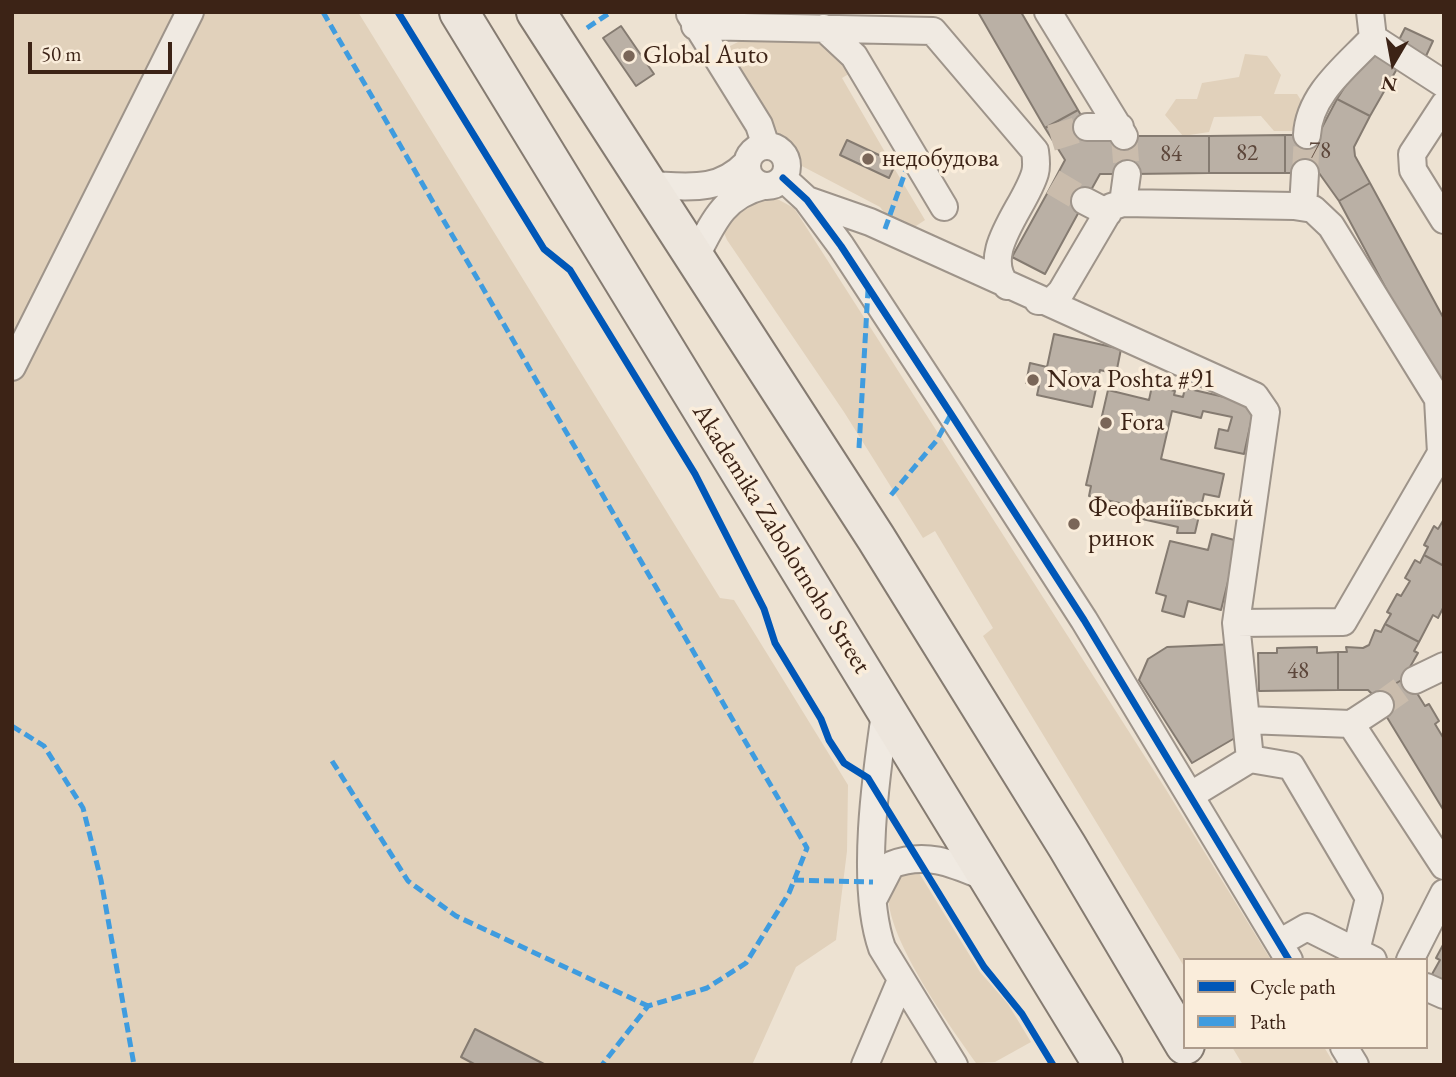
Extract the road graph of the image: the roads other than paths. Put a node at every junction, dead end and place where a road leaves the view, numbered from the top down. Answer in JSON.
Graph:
{"nodes":[{"id":1,"x":190,"y":12,"type":"edge"},
{"id":2,"x":459,"y":12,"type":"edge"},
{"id":3,"x":536,"y":12,"type":"edge"},
{"id":4,"x":1048,"y":12,"type":"edge"},
{"id":5,"x":692,"y":19,"type":"edge"},
{"id":6,"x":938,"y":22,"type":"edge"},
{"id":7,"x":1371,"y":25,"type":"edge"},
{"id":8,"x":824,"y":28,"type":"junction"},
{"id":9,"x":1444,"y":84,"type":"edge"},
{"id":10,"x":1444,"y":105,"type":"edge"},
{"id":11,"x":1087,"y":127,"type":"tunnel mouth"},
{"id":12,"x":1307,"y":135,"type":"tunnel mouth"},
{"id":13,"x":757,"y":154,"type":"junction"},
{"id":14,"x":1305,"y":173,"type":"tunnel mouth"},
{"id":15,"x":1127,"y":174,"type":"tunnel mouth"},
{"id":16,"x":773,"y":182,"type":"junction"},
{"id":17,"x":646,"y":185,"type":"junction"},
{"id":18,"x":807,"y":200,"type":"junction"},
{"id":19,"x":1105,"y":206,"type":"junction"},
{"id":20,"x":1303,"y":207,"type":"junction"},
{"id":21,"x":944,"y":208,"type":"dead end"},
{"id":22,"x":1444,"y":220,"type":"edge"},
{"id":23,"x":870,"y":222,"type":"junction"},
{"id":24,"x":841,"y":246,"type":"junction"},
{"id":25,"x":694,"y":260,"type":"junction"},
{"id":26,"x":1007,"y":286,"type":"junction"},
{"id":27,"x":1038,"y":301,"type":"junction"},
{"id":28,"x":12,"y":367,"type":"edge"},
{"id":29,"x":1437,"y":461,"type":"edge"},
{"id":30,"x":1236,"y":623,"type":"junction"},
{"id":31,"x":1444,"y":666,"type":"edge"},
{"id":32,"x":1415,"y":680,"type":"tunnel mouth"},
{"id":33,"x":1380,"y":705,"type":"tunnel mouth"},
{"id":34,"x":886,"y":707,"type":"junction"},
{"id":35,"x":1246,"y":720,"type":"junction"},
{"id":36,"x":1351,"y":724,"type":"junction"},
{"id":37,"x":1251,"y":759,"type":"junction"},
{"id":38,"x":1191,"y":795,"type":"junction"},
{"id":39,"x":1444,"y":866,"type":"edge"},
{"id":40,"x":993,"y":881,"type":"junction"},
{"id":41,"x":1444,"y":893,"type":"edge"},
{"id":42,"x":872,"y":904,"type":"junction"},
{"id":43,"x":1284,"y":951,"type":"edge"},
{"id":44,"x":1364,"y":955,"type":"edge"},
{"id":45,"x":1411,"y":958,"type":"edge"},
{"id":46,"x":901,"y":980,"type":"junction"},
{"id":47,"x":1428,"y":988,"type":"edge"},
{"id":48,"x":1444,"y":995,"type":"edge"},
{"id":49,"x":1183,"y":1041,"type":"edge"},
{"id":50,"x":1188,"y":1049,"type":"edge"},
{"id":51,"x":1345,"y":1049,"type":"edge"},
{"id":52,"x":865,"y":1065,"type":"edge"},
{"id":53,"x":954,"y":1065,"type":"edge"},
{"id":54,"x":1103,"y":1065,"type":"edge"},
{"id":55,"x":1197,"y":1065,"type":"edge"},
{"id":56,"x":1355,"y":1065,"type":"edge"}],
"edges":[{"from":1,"to":28,"type":"street"},
{"from":2,"to":34,"type":"highway","name":"Akademika Zabolotnoho Street"},
{"from":3,"to":17,"type":"highway"},
{"from":4,"to":11,"type":"street"},
{"from":5,"to":8,"type":"street"},
{"from":5,"to":13,"type":"street"},
{"from":6,"to":8,"type":"street"},
{"from":6,"to":26,"type":"street"},
{"from":7,"to":9,"type":"street"},
{"from":7,"to":12,"type":"street"},
{"from":8,"to":21,"type":"street"},
{"from":10,"to":22,"type":"street"},
{"from":13,"to":16,"type":"street"},
{"from":13,"to":16,"type":"street"},
{"from":13,"to":17,"type":"street"},
{"from":14,"to":20,"type":"street"},
{"from":15,"to":19,"type":"street"},
{"from":16,"to":18,"type":"street"},
{"from":16,"to":25,"type":"street"},
{"from":17,"to":25,"type":"highway"},
{"from":18,"to":23,"type":"street"},
{"from":18,"to":24,"type":"street"},
{"from":19,"to":20,"type":"street"},
{"from":19,"to":27,"type":"street"},
{"from":20,"to":29,"type":"street"},
{"from":23,"to":24,"type":"street"},
{"from":23,"to":26,"type":"street"},
{"from":24,"to":38,"type":"street"},
{"from":25,"to":49,"type":"highway"},
{"from":26,"to":27,"type":"street"},
{"from":27,"to":30,"type":"street"},
{"from":29,"to":30,"type":"street"},
{"from":30,"to":35,"type":"street"},
{"from":31,"to":32,"type":"street"},
{"from":33,"to":36,"type":"street"},
{"from":34,"to":40,"type":"highway","name":"Akademika Zabolotnoho Street"},
{"from":34,"to":42,"type":"street"},
{"from":35,"to":36,"type":"street"},
{"from":35,"to":37,"type":"street"},
{"from":36,"to":39,"type":"street"},
{"from":37,"to":38,"type":"street"},
{"from":37,"to":44,"type":"street"},
{"from":38,"to":43,"type":"street"},
{"from":40,"to":42,"type":"street"},
{"from":40,"to":54,"type":"highway","name":"Akademika Zabolotnoho Street"},
{"from":41,"to":45,"type":"street"},
{"from":42,"to":46,"type":"street"},
{"from":43,"to":44,"type":"street"},
{"from":46,"to":52,"type":"street"},
{"from":46,"to":53,"type":"street"},
{"from":47,"to":48,"type":"street"},
{"from":50,"to":55,"type":"highway"},
{"from":51,"to":56,"type":"street"}]}
